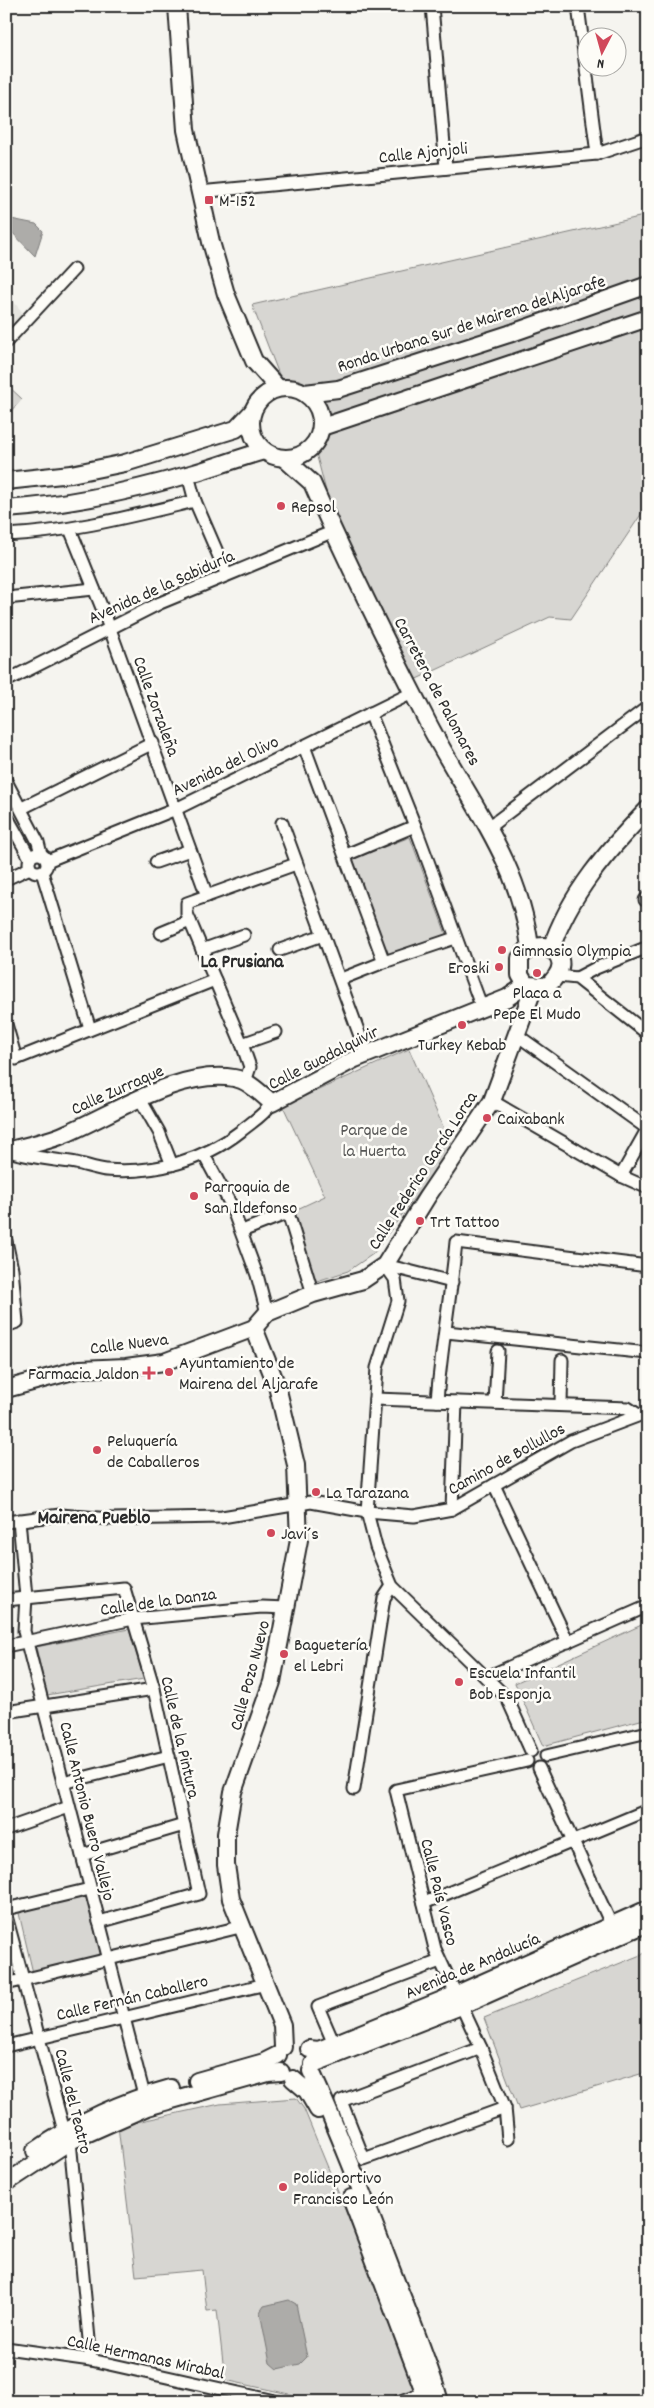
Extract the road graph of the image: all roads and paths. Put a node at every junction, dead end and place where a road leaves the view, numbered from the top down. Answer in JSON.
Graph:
{"nodes":[{"id":1,"x":177,"y":6,"type":"edge"},
{"id":2,"x":432,"y":6,"type":"edge"},
{"id":3,"x":578,"y":6,"type":"edge"},
{"id":4,"x":648,"y":137,"type":"edge"},
{"id":5,"x":597,"y":154,"type":"junction"},
{"id":6,"x":446,"y":168,"type":"junction"},
{"id":7,"x":199,"y":192,"type":"junction"},
{"id":8,"x":74,"y":269,"type":"dead end"},
{"id":9,"x":648,"y":285,"type":"edge"},
{"id":10,"x":648,"y":318,"type":"edge"},
{"id":11,"x":6,"y":342,"type":"edge"},
{"id":12,"x":256,"y":363,"type":"junction"},
{"id":13,"x":278,"y":388,"type":"junction"},
{"id":14,"x":305,"y":393,"type":"junction"},
{"id":15,"x":255,"y":406,"type":"junction"},
{"id":16,"x":322,"y":427,"type":"junction"},
{"id":17,"x":312,"y":448,"type":"junction"},
{"id":18,"x":264,"y":451,"type":"junction"},
{"id":19,"x":286,"y":459,"type":"junction"},
{"id":20,"x":188,"y":475,"type":"junction"},
{"id":21,"x":311,"y":481,"type":"junction"},
{"id":22,"x":6,"y":482,"type":"edge"},
{"id":23,"x":195,"y":501,"type":"junction"},
{"id":24,"x":6,"y":509,"type":"edge"},
{"id":25,"x":70,"y":529,"type":"junction"},
{"id":26,"x":334,"y":531,"type":"junction"},
{"id":27,"x":6,"y":535,"type":"edge"},
{"id":28,"x":226,"y":575,"type":"junction"},
{"id":29,"x":94,"y":589,"type":"junction"},
{"id":30,"x":6,"y":598,"type":"edge"},
{"id":31,"x":109,"y":628,"type":"junction"},
{"id":32,"x":6,"y":680,"type":"edge"},
{"id":33,"x":414,"y":692,"type":"junction"},
{"id":34,"x":648,"y":707,"type":"edge"},
{"id":35,"x":370,"y":713,"type":"junction"},
{"id":36,"x":153,"y":743,"type":"junction"},
{"id":37,"x":304,"y":746,"type":"junction"},
{"id":38,"x":6,"y":781,"type":"edge"},
{"id":39,"x":22,"y":808,"type":"junction"},
{"id":40,"x":176,"y":809,"type":"junction"},
{"id":41,"x":648,"y":809,"type":"edge"},
{"id":42,"x":6,"y":815,"type":"edge"},
{"id":43,"x":282,"y":823,"type":"dead end"},
{"id":44,"x":416,"y":826,"type":"junction"},
{"id":45,"x":490,"y":827,"type":"junction"},
{"id":46,"x":190,"y":850,"type":"junction"},
{"id":47,"x":346,"y":855,"type":"junction"},
{"id":48,"x":156,"y":862,"type":"dead end"},
{"id":49,"x":38,"y":863,"type":"junction"},
{"id":50,"x":296,"y":864,"type":"junction"},
{"id":51,"x":6,"y":879,"type":"edge"},
{"id":52,"x":207,"y":896,"type":"junction"},
{"id":53,"x":190,"y":921,"type":"junction"},
{"id":54,"x":161,"y":933,"type":"dead end"},
{"id":55,"x":244,"y":935,"type":"dead end"},
{"id":56,"x":324,"y":935,"type":"junction"},
{"id":57,"x":455,"y":938,"type":"junction"},
{"id":58,"x":542,"y":947,"type":"junction"},
{"id":59,"x":648,"y":947,"type":"edge"},
{"id":60,"x":202,"y":950,"type":"junction"},
{"id":61,"x":280,"y":950,"type":"dead end"},
{"id":62,"x":384,"y":962,"type":"junction"},
{"id":63,"x":558,"y":976,"type":"junction"},
{"id":64,"x":578,"y":978,"type":"junction"},
{"id":65,"x":341,"y":979,"type":"junction"},
{"id":66,"x":215,"y":980,"type":"junction"},
{"id":67,"x":530,"y":986,"type":"junction"},
{"id":68,"x":482,"y":1008,"type":"junction"},
{"id":69,"x":6,"y":1024,"type":"edge"},
{"id":70,"x":90,"y":1029,"type":"junction"},
{"id":71,"x":276,"y":1032,"type":"dead end"},
{"id":72,"x":516,"y":1034,"type":"junction"},
{"id":73,"x":648,"y":1034,"type":"edge"},
{"id":74,"x":242,"y":1044,"type":"junction"},
{"id":75,"x":367,"y":1054,"type":"junction"},
{"id":76,"x":245,"y":1082,"type":"junction"},
{"id":77,"x":140,"y":1099,"type":"junction"},
{"id":78,"x":492,"y":1101,"type":"junction"},
{"id":79,"x":272,"y":1103,"type":"junction"},
{"id":80,"x":648,"y":1129,"type":"edge"},
{"id":81,"x":7,"y":1151,"type":"edge"},
{"id":82,"x":204,"y":1155,"type":"junction"},
{"id":83,"x":172,"y":1165,"type":"junction"},
{"id":84,"x":621,"y":1176,"type":"junction"},
{"id":85,"x":648,"y":1188,"type":"edge"},
{"id":86,"x":242,"y":1232,"type":"junction"},
{"id":87,"x":6,"y":1241,"type":"edge"},
{"id":88,"x":385,"y":1265,"type":"junction"},
{"id":89,"x":648,"y":1266,"type":"edge"},
{"id":90,"x":452,"y":1282,"type":"junction"},
{"id":91,"x":313,"y":1294,"type":"junction"},
{"id":92,"x":267,"y":1313,"type":"junction"},
{"id":93,"x":6,"y":1326,"type":"edge"},
{"id":94,"x":254,"y":1328,"type":"junction"},
{"id":95,"x":446,"y":1332,"type":"junction"},
{"id":96,"x":498,"y":1351,"type":"dead end"},
{"id":97,"x":648,"y":1353,"type":"edge"},
{"id":98,"x":562,"y":1360,"type":"dead end"},
{"id":99,"x":6,"y":1389,"type":"edge"},
{"id":100,"x":376,"y":1399,"type":"junction"},
{"id":101,"x":437,"y":1401,"type":"junction"},
{"id":102,"x":456,"y":1402,"type":"junction"},
{"id":103,"x":495,"y":1403,"type":"junction"},
{"id":104,"x":561,"y":1405,"type":"junction"},
{"id":105,"x":643,"y":1413,"type":"edge"},
{"id":106,"x":494,"y":1485,"type":"junction"},
{"id":107,"x":299,"y":1504,"type":"junction"},
{"id":108,"x":452,"y":1509,"type":"junction"},
{"id":109,"x":367,"y":1512,"type":"junction"},
{"id":110,"x":19,"y":1520,"type":"junction"},
{"id":111,"x":6,"y":1522,"type":"edge"},
{"id":112,"x":392,"y":1586,"type":"junction"},
{"id":113,"x":26,"y":1597,"type":"junction"},
{"id":114,"x":6,"y":1600,"type":"edge"},
{"id":115,"x":648,"y":1606,"type":"edge"},
{"id":116,"x":286,"y":1608,"type":"junction"},
{"id":117,"x":133,"y":1619,"type":"junction"},
{"id":118,"x":27,"y":1642,"type":"junction"},
{"id":119,"x":568,"y":1642,"type":"junction"},
{"id":120,"x":6,"y":1646,"type":"edge"},
{"id":121,"x":487,"y":1677,"type":"junction"},
{"id":122,"x":154,"y":1689,"type":"junction"},
{"id":123,"x":43,"y":1705,"type":"junction"},
{"id":124,"x":6,"y":1712,"type":"edge"},
{"id":125,"x":648,"y":1732,"type":"edge"},
{"id":126,"x":169,"y":1756,"type":"junction"},
{"id":127,"x":529,"y":1756,"type":"junction"},
{"id":128,"x":546,"y":1756,"type":"junction"},
{"id":129,"x":539,"y":1768,"type":"junction"},
{"id":130,"x":63,"y":1783,"type":"junction"},
{"id":131,"x":354,"y":1789,"type":"dead end"},
{"id":132,"x":69,"y":1807,"type":"junction"},
{"id":133,"x":648,"y":1810,"type":"edge"},
{"id":134,"x":184,"y":1825,"type":"junction"},
{"id":135,"x":6,"y":1829,"type":"edge"},
{"id":136,"x":572,"y":1841,"type":"junction"},
{"id":137,"x":82,"y":1855,"type":"junction"},
{"id":138,"x":90,"y":1889,"type":"junction"},
{"id":139,"x":424,"y":1903,"type":"junction"},
{"id":140,"x":6,"y":1909,"type":"edge"},
{"id":141,"x":648,"y":1909,"type":"edge"},
{"id":142,"x":6,"y":1916,"type":"edge"},
{"id":143,"x":99,"y":1922,"type":"junction"},
{"id":144,"x":648,"y":1923,"type":"edge"},
{"id":145,"x":612,"y":1926,"type":"junction"},
{"id":146,"x":240,"y":1927,"type":"junction"},
{"id":147,"x":108,"y":1959,"type":"junction"},
{"id":148,"x":440,"y":1961,"type":"junction"},
{"id":149,"x":24,"y":1980,"type":"junction"},
{"id":150,"x":6,"y":1984,"type":"edge"},
{"id":151,"x":266,"y":1984,"type":"junction"},
{"id":152,"x":459,"y":2000,"type":"junction"},
{"id":153,"x":124,"y":2018,"type":"junction"},
{"id":154,"x":39,"y":2037,"type":"junction"},
{"id":155,"x":334,"y":2044,"type":"junction"},
{"id":156,"x":6,"y":2046,"type":"edge"},
{"id":157,"x":481,"y":2048,"type":"junction"},
{"id":158,"x":298,"y":2055,"type":"junction"},
{"id":159,"x":287,"y":2076,"type":"junction"},
{"id":160,"x":145,"y":2101,"type":"junction"},
{"id":161,"x":505,"y":2108,"type":"junction"},
{"id":162,"x":67,"y":2136,"type":"junction"},
{"id":163,"x":508,"y":2139,"type":"dead end"},
{"id":164,"x":6,"y":2170,"type":"edge"},
{"id":165,"x":6,"y":2183,"type":"edge"},
{"id":166,"x":6,"y":2348,"type":"edge"},
{"id":167,"x":91,"y":2360,"type":"junction"},
{"id":168,"x":427,"y":2397,"type":"edge"},
{"id":169,"x":279,"y":2402,"type":"edge"},
{"id":170,"x":398,"y":2402,"type":"edge"},
{"id":171,"x":440,"y":2402,"type":"edge"}],
"edges":[{"from":1,"to":7,"type":"street"},
{"from":2,"to":6,"type":"street"},
{"from":3,"to":5,"type":"street"},
{"from":4,"to":5,"type":"street","name":"Calle Ajonjoli"},
{"from":5,"to":6,"type":"street","name":"Calle Ajonjoli"},
{"from":6,"to":7,"type":"street","name":"Calle Ajonjoli"},
{"from":7,"to":12,"type":"street"},
{"from":8,"to":11,"type":"street"},
{"from":9,"to":14,"type":"street","name":"Ronda Urbana Sur de Mairena delAljarafe"},
{"from":10,"to":16,"type":"street"},
{"from":12,"to":13,"type":"street"},
{"from":12,"to":15,"type":"street"},
{"from":13,"to":14,"type":"street","name":"Ronda Urbana Sur de Mairena delAljarafe"},
{"from":13,"to":15,"type":"street"},
{"from":14,"to":16,"type":"street"},
{"from":15,"to":18,"type":"street"},
{"from":15,"to":22,"type":"street"},
{"from":16,"to":17,"type":"street"},
{"from":17,"to":19,"type":"street"},
{"from":17,"to":21,"type":"street","name":"Carretera de Palomares"},
{"from":18,"to":19,"type":"street"},
{"from":18,"to":20,"type":"street"},
{"from":19,"to":21,"type":"street","name":"Carretera de Palomares"},
{"from":20,"to":23,"type":"street"},
{"from":20,"to":24,"type":"street"},
{"from":21,"to":26,"type":"street","name":"Carretera de Palomares"},
{"from":23,"to":25,"type":"street"},
{"from":23,"to":28,"type":"street"},
{"from":25,"to":27,"type":"street"},
{"from":25,"to":29,"type":"street","name":"Calle Zorzaleña"},
{"from":26,"to":28,"type":"street","name":"Avenida de la Sabiduría"},
{"from":26,"to":33,"type":"street","name":"Carretera de Palomares"},
{"from":28,"to":31,"type":"street","name":"Avenida de la Sabiduría"},
{"from":29,"to":30,"type":"street"},
{"from":29,"to":31,"type":"street","name":"Calle Zorzaleña"},
{"from":31,"to":32,"type":"street","name":"Avenida de la Sabiduría"},
{"from":31,"to":36,"type":"street","name":"Calle Zorzaleña"},
{"from":33,"to":35,"type":"street","name":"Avenida del Olivo"},
{"from":33,"to":45,"type":"street","name":"Carretera de Palomares"},
{"from":34,"to":45,"type":"street"},
{"from":35,"to":37,"type":"street","name":"Avenida del Olivo"},
{"from":35,"to":44,"type":"street"},
{"from":36,"to":39,"type":"street"},
{"from":36,"to":40,"type":"street","name":"Calle Zorzaleña"},
{"from":37,"to":40,"type":"street","name":"Avenida del Olivo"},
{"from":37,"to":47,"type":"street"},
{"from":38,"to":39,"type":"street"},
{"from":39,"to":49,"type":"street"},
{"from":40,"to":46,"type":"street","name":"Calle Zorzaleña"},
{"from":40,"to":49,"type":"street","name":"Avenida del Olivo"},
{"from":41,"to":58,"type":"street"},
{"from":42,"to":49,"type":"street"},
{"from":43,"to":50,"type":"street"},
{"from":44,"to":47,"type":"street"},
{"from":44,"to":57,"type":"street"},
{"from":45,"to":58,"type":"street","name":"Carretera de Palomares"},
{"from":46,"to":48,"type":"street"},
{"from":46,"to":52,"type":"street","name":"Calle Zorzaleña"},
{"from":47,"to":62,"type":"street"},
{"from":49,"to":51,"type":"street","name":"Avenida del Olivo"},
{"from":49,"to":70,"type":"street"},
{"from":50,"to":52,"type":"street"},
{"from":50,"to":56,"type":"street"},
{"from":52,"to":53,"type":"street"},
{"from":53,"to":54,"type":"street"},
{"from":53,"to":60,"type":"street"},
{"from":55,"to":60,"type":"street"},
{"from":56,"to":61,"type":"street"},
{"from":56,"to":65,"type":"street"},
{"from":57,"to":62,"type":"street"},
{"from":57,"to":68,"type":"street"},
{"from":58,"to":63,"type":"street"},
{"from":58,"to":67,"type":"street"},
{"from":59,"to":64,"type":"street"},
{"from":60,"to":66,"type":"street"},
{"from":62,"to":65,"type":"street"},
{"from":63,"to":64,"type":"street"},
{"from":63,"to":67,"type":"street"},
{"from":64,"to":73,"type":"street"},
{"from":65,"to":75,"type":"street"},
{"from":66,"to":70,"type":"street"},
{"from":66,"to":74,"type":"street"},
{"from":67,"to":68,"type":"street","name":"Calle Guadalquivir"},
{"from":67,"to":72,"type":"street","name":"Calle Federico García Lorca"},
{"from":68,"to":75,"type":"street","name":"Calle Guadalquivir"},
{"from":69,"to":70,"type":"street"},
{"from":71,"to":74,"type":"street"},
{"from":72,"to":78,"type":"street","name":"Calle Federico García Lorca"},
{"from":72,"to":80,"type":"street"},
{"from":74,"to":76,"type":"street"},
{"from":75,"to":79,"type":"street","name":"Calle Guadalquivir"},
{"from":76,"to":77,"type":"street","name":"Calle Zurraque"},
{"from":76,"to":79,"type":"street"},
{"from":77,"to":81,"type":"street","name":"Calle Zurraque"},
{"from":77,"to":83,"type":"street"},
{"from":78,"to":84,"type":"street"},
{"from":78,"to":88,"type":"street","name":"Calle Federico García Lorca"},
{"from":79,"to":82,"type":"street","name":"Calle Guadalquivir"},
{"from":80,"to":84,"type":"street"},
{"from":81,"to":83,"type":"street","name":"Calle Guadalquivir"},
{"from":82,"to":83,"type":"street","name":"Calle Guadalquivir"},
{"from":82,"to":86,"type":"street"},
{"from":84,"to":85,"type":"street"},
{"from":86,"to":91,"type":"street"},
{"from":86,"to":92,"type":"street"},
{"from":87,"to":93,"type":"street"},
{"from":88,"to":90,"type":"street"},
{"from":88,"to":91,"type":"street","name":"Calle Federico García Lorca"},
{"from":88,"to":100,"type":"street"},
{"from":89,"to":90,"type":"street"},
{"from":90,"to":95,"type":"street"},
{"from":91,"to":92,"type":"street","name":"Calle Federico García Lorca"},
{"from":92,"to":94,"type":"street","name":"Calle Federico García Lorca"},
{"from":94,"to":99,"type":"street","name":"Calle Nueva"},
{"from":94,"to":107,"type":"street","name":"Calle Pozo Nuevo"},
{"from":95,"to":97,"type":"street"},
{"from":95,"to":101,"type":"street"},
{"from":96,"to":103,"type":"street"},
{"from":98,"to":104,"type":"street"},
{"from":100,"to":101,"type":"street"},
{"from":100,"to":109,"type":"street"},
{"from":101,"to":102,"type":"street"},
{"from":102,"to":103,"type":"street"},
{"from":102,"to":108,"type":"street"},
{"from":103,"to":104,"type":"street"},
{"from":104,"to":105,"type":"street"},
{"from":105,"to":106,"type":"street","name":"Camino de Bollullos"},
{"from":106,"to":108,"type":"street","name":"Camino de Bollullos"},
{"from":106,"to":119,"type":"street"},
{"from":107,"to":109,"type":"street","name":"Camino de Bollullos"},
{"from":107,"to":110,"type":"street","name":"Camino de Bollullos"},
{"from":107,"to":116,"type":"street","name":"Calle Pozo Nuevo"},
{"from":108,"to":109,"type":"street","name":"Camino de Bollullos"},
{"from":109,"to":112,"type":"street"},
{"from":110,"to":111,"type":"street","name":"Camino de Bollullos"},
{"from":110,"to":113,"type":"street","name":"Calle Antonio Buero Vallejo"},
{"from":112,"to":121,"type":"street"},
{"from":112,"to":131,"type":"street"},
{"from":113,"to":114,"type":"street"},
{"from":113,"to":117,"type":"street","name":"Calle de la Pintura"},
{"from":113,"to":118,"type":"street","name":"Calle Antonio Buero Vallejo"},
{"from":115,"to":119,"type":"street"},
{"from":116,"to":117,"type":"street","name":"Calle de la Danza"},
{"from":116,"to":146,"type":"street","name":"Calle Pozo Nuevo"},
{"from":117,"to":118,"type":"street","name":"Calle de la Danza"},
{"from":117,"to":122,"type":"street","name":"Calle de la Pintura"},
{"from":118,"to":120,"type":"street","name":"Calle de la Danza"},
{"from":118,"to":123,"type":"street","name":"Calle Antonio Buero Vallejo"},
{"from":119,"to":121,"type":"street"},
{"from":121,"to":127,"type":"street"},
{"from":122,"to":123,"type":"street"},
{"from":122,"to":126,"type":"street","name":"Calle de la Pintura"},
{"from":123,"to":124,"type":"street"},
{"from":123,"to":130,"type":"street","name":"Calle Antonio Buero Vallejo"},
{"from":125,"to":128,"type":"street"},
{"from":126,"to":130,"type":"street"},
{"from":126,"to":134,"type":"street","name":"Calle de la Pintura"},
{"from":127,"to":128,"type":"street"},
{"from":127,"to":129,"type":"street"},
{"from":127,"to":139,"type":"street","name":"Calle País Vasco"},
{"from":128,"to":129,"type":"street"},
{"from":129,"to":136,"type":"street"},
{"from":130,"to":132,"type":"street","name":"Calle Antonio Buero Vallejo"},
{"from":132,"to":135,"type":"street"},
{"from":132,"to":137,"type":"street","name":"Calle Antonio Buero Vallejo"},
{"from":133,"to":136,"type":"street"},
{"from":134,"to":137,"type":"street"},
{"from":134,"to":143,"type":"street","name":"Calle de la Pintura"},
{"from":136,"to":139,"type":"street"},
{"from":136,"to":145,"type":"street"},
{"from":137,"to":138,"type":"street","name":"Calle Antonio Buero Vallejo"},
{"from":138,"to":140,"type":"street"},
{"from":138,"to":143,"type":"street","name":"Calle Antonio Buero Vallejo"},
{"from":139,"to":148,"type":"street","name":"Calle País Vasco"},
{"from":141,"to":145,"type":"street","name":"Avenida de Andalucía"},
{"from":142,"to":149,"type":"street","name":"Calle del Teatro"},
{"from":143,"to":147,"type":"street","name":"Calle Antonio Buero Vallejo"},
{"from":144,"to":152,"type":"street","name":"Avenida de Andalucía"},
{"from":145,"to":152,"type":"street","name":"Avenida de Andalucía"},
{"from":146,"to":147,"type":"street"},
{"from":146,"to":151,"type":"street","name":"Calle Pozo Nuevo"},
{"from":147,"to":149,"type":"street"},
{"from":147,"to":153,"type":"street","name":"Calle Antonio Buero Vallejo"},
{"from":148,"to":152,"type":"street","name":"Calle País Vasco"},
{"from":148,"to":155,"type":"street"},
{"from":149,"to":150,"type":"street"},
{"from":149,"to":154,"type":"street","name":"Calle del Teatro"},
{"from":151,"to":153,"type":"street","name":"Calle Fernán Caballero"},
{"from":151,"to":158,"type":"street","name":"Calle Pozo Nuevo"},
{"from":152,"to":155,"type":"street","name":"Avenida de Andalucía"},
{"from":152,"to":157,"type":"street","name":"Calle País Vasco"},
{"from":152,"to":158,"type":"street","name":"Avenida de Andalucía"},
{"from":153,"to":154,"type":"street","name":"Calle Fernán Caballero"},
{"from":153,"to":160,"type":"street","name":"Calle Antonio Buero Vallejo"},
{"from":154,"to":156,"type":"street","name":"Calle Fernán Caballero"},
{"from":154,"to":162,"type":"street","name":"Calle del Teatro"},
{"from":155,"to":158,"type":"street","name":"Avenida de Andalucía"},
{"from":157,"to":161,"type":"street","name":"Calle País Vasco"},
{"from":157,"to":161,"type":"street"},
{"from":158,"to":159,"type":"street"},
{"from":158,"to":159,"type":"street"},
{"from":158,"to":160,"type":"street"},
{"from":158,"to":171,"type":"street"},
{"from":159,"to":160,"type":"street"},
{"from":159,"to":168,"type":"street"},
{"from":160,"to":162,"type":"street"},
{"from":161,"to":163,"type":"street","name":"Calle País Vasco"},
{"from":162,"to":164,"type":"street"},
{"from":162,"to":165,"type":"street"},
{"from":162,"to":167,"type":"street","name":"Calle del Teatro"},
{"from":166,"to":167,"type":"street","name":"Calle Hermanas Mirabal"},
{"from":167,"to":169,"type":"street","name":"Calle Hermanas Mirabal"},
{"from":168,"to":170,"type":"street"}]}
